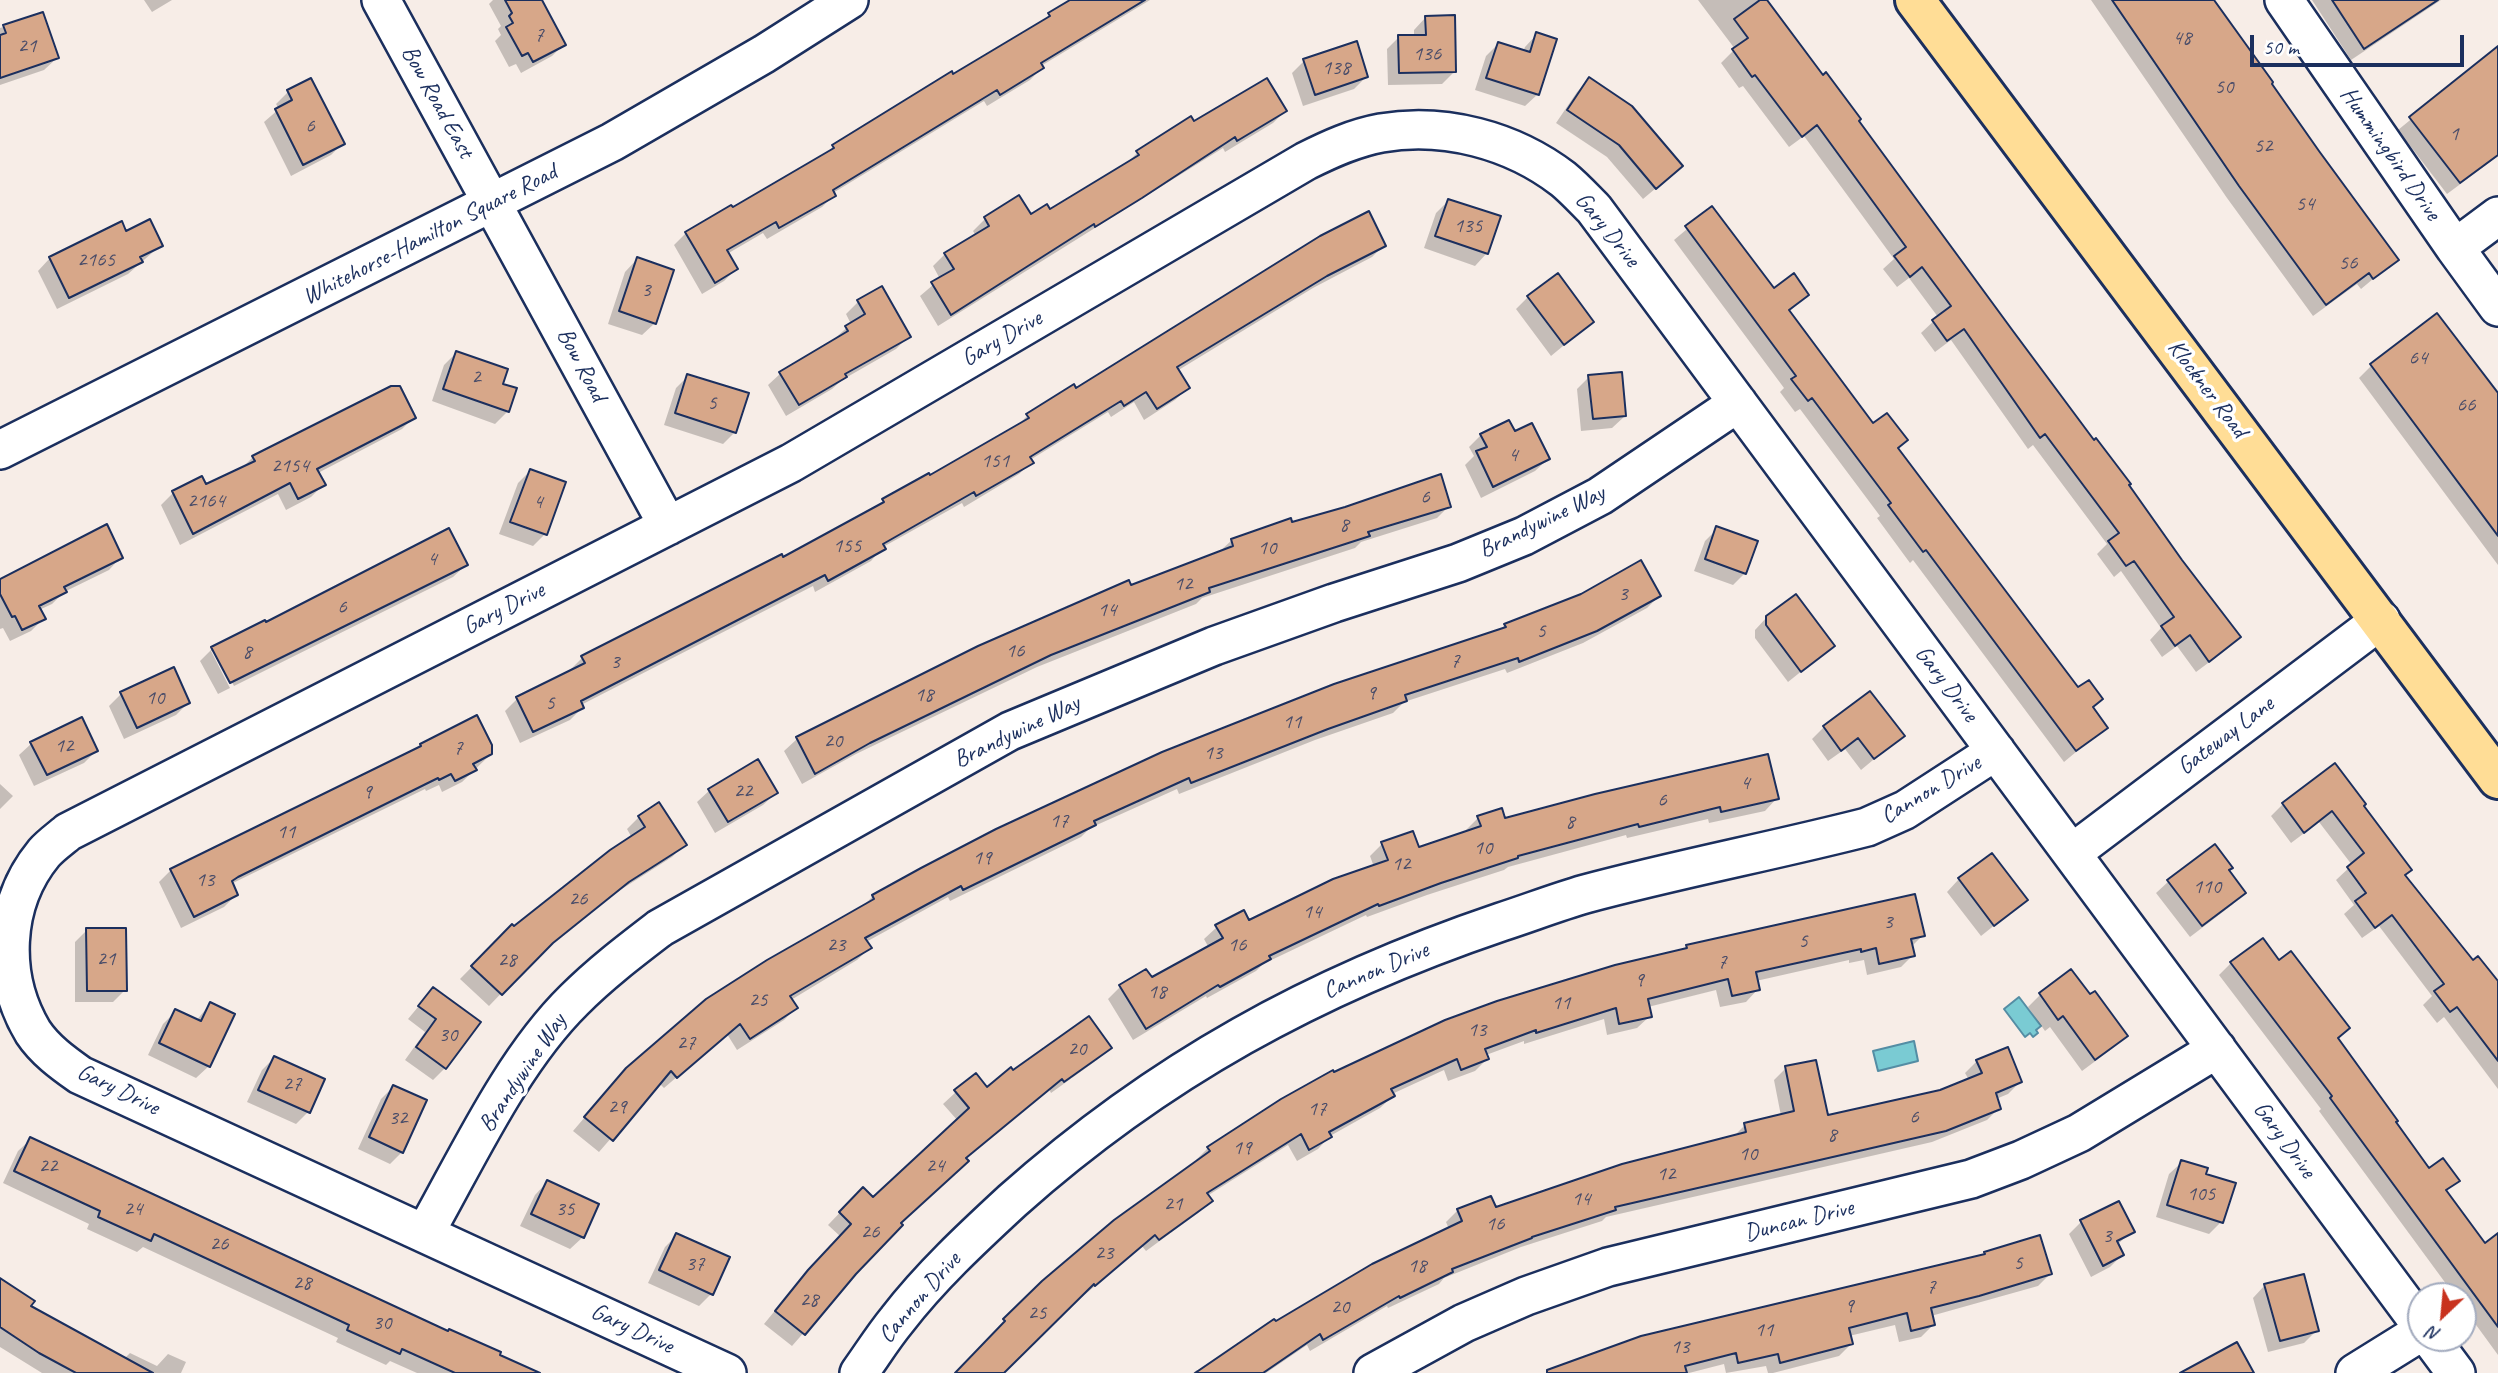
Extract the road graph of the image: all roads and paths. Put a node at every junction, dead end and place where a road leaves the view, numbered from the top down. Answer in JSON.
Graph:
{"nodes":[{"id":1,"x":381,"y":0,"type":"edge"},
{"id":2,"x":849,"y":0,"type":"edge"},
{"id":3,"x":1915,"y":0,"type":"edge"},
{"id":4,"x":2284,"y":0,"type":"edge"},
{"id":5,"x":493,"y":204,"type":"junction"},
{"id":6,"x":2498,"y":216,"type":"edge"},
{"id":7,"x":2455,"y":248,"type":"junction"},
{"id":8,"x":2498,"y":307,"type":"edge"},
{"id":9,"x":1738,"y":403,"type":"junction"},
{"id":10,"x":0,"y":450,"type":"edge"},
{"id":11,"x":668,"y":526,"type":"junction"},
{"id":12,"x":2381,"y":620,"type":"junction"},
{"id":13,"x":1996,"y":751,"type":"junction"},
{"id":14,"x":2498,"y":779,"type":"edge"},
{"id":15,"x":2071,"y":853,"type":"junction"},
{"id":16,"x":2217,"y":1049,"type":"junction"},
{"id":17,"x":425,"y":1233,"type":"junction"},
{"id":18,"x":2407,"y":1306,"type":"edge"},
{"id":19,"x":2407,"y":1341,"type":"edge"},
{"id":20,"x":2440,"y":1352,"type":"edge"},
{"id":21,"x":727,"y":1373,"type":"edge"},
{"id":22,"x":859,"y":1373,"type":"edge"},
{"id":23,"x":1373,"y":1373,"type":"edge"},
{"id":24,"x":2355,"y":1373,"type":"edge"},
{"id":25,"x":2456,"y":1373,"type":"edge"}],
"edges":[{"from":1,"to":5,"type":"street","name":"Bow Road East"},
{"from":2,"to":5,"type":"street","name":"Whitehorse-Hamilton Square Road"},
{"from":3,"to":12,"type":"main road","name":"Klockner Road"},
{"from":4,"to":7,"type":"street","name":"Hummingbird Drive"},
{"from":5,"to":10,"type":"street","name":"Whitehorse-Hamilton Square Road"},
{"from":5,"to":11,"type":"street","name":"Bow Road"},
{"from":6,"to":7,"type":"street"},
{"from":7,"to":8,"type":"street","name":"Hummingbird Drive"},
{"from":9,"to":11,"type":"street","name":"Gary Drive"},
{"from":9,"to":13,"type":"street","name":"Gary Drive"},
{"from":9,"to":17,"type":"street","name":"Brandywine Way"},
{"from":11,"to":17,"type":"street","name":"Gary Drive"},
{"from":12,"to":14,"type":"main road","name":"Klockner Road"},
{"from":12,"to":15,"type":"street","name":"Gateway Lane"},
{"from":13,"to":15,"type":"street","name":"Gary Drive"},
{"from":13,"to":22,"type":"street","name":"Cannon Drive"},
{"from":15,"to":16,"type":"street","name":"Gary Drive"},
{"from":16,"to":18,"type":"street","name":"Gary Drive"},
{"from":16,"to":23,"type":"street","name":"Duncan Drive"},
{"from":17,"to":21,"type":"street","name":"Gary Drive"},
{"from":19,"to":24,"type":"street"},
{"from":20,"to":25,"type":"street"}]}
